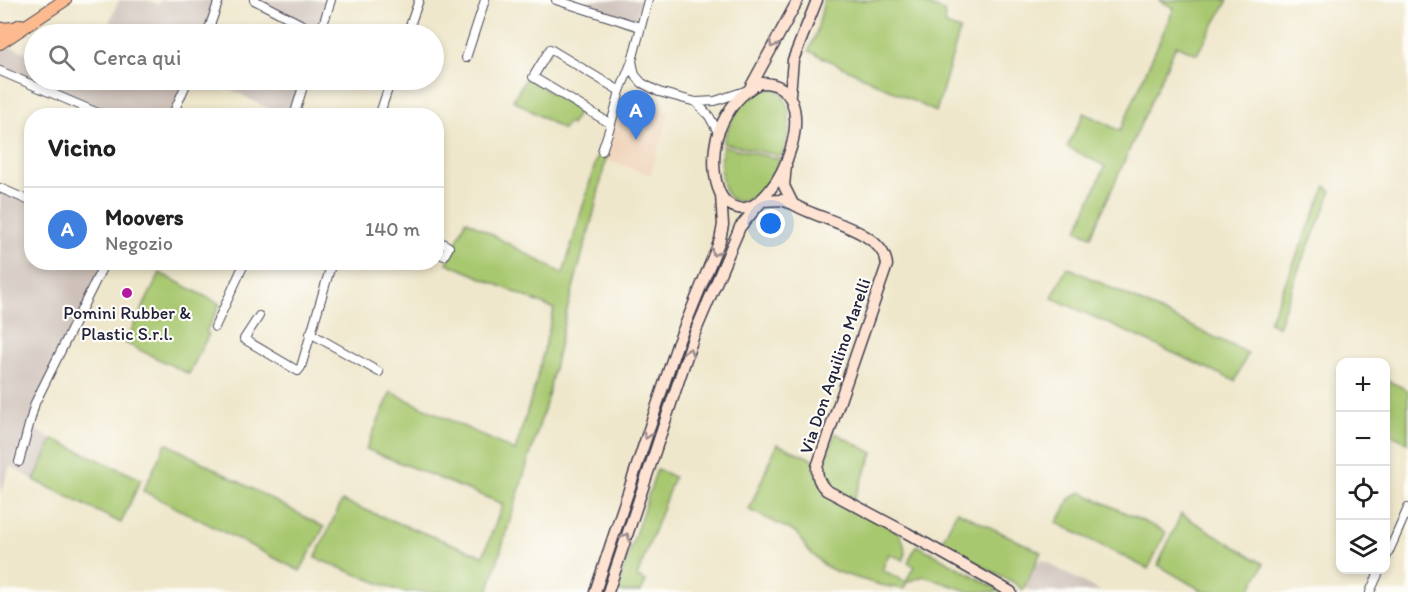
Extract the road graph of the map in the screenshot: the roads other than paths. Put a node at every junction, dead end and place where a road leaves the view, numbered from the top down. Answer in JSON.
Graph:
{"nodes":[{"id":1,"x":65,"y":0,"type":"edge"},
{"id":2,"x":219,"y":0,"type":"edge"},
{"id":3,"x":254,"y":0,"type":"edge"},
{"id":4,"x":331,"y":0,"type":"edge"},
{"id":5,"x":419,"y":0,"type":"edge"},
{"id":6,"x":485,"y":0,"type":"edge"},
{"id":7,"x":556,"y":0,"type":"edge"},
{"id":8,"x":648,"y":0,"type":"edge"},
{"id":9,"x":798,"y":0,"type":"edge"},
{"id":10,"x":817,"y":0,"type":"edge"},
{"id":11,"x":28,"y":23,"type":"edge"},
{"id":12,"x":24,"y":24,"type":"edge"},
{"id":13,"x":211,"y":24,"type":"edge"},
{"id":14,"x":301,"y":24,"type":"edge"},
{"id":15,"x":323,"y":24,"type":"edge"},
{"id":16,"x":411,"y":24,"type":"edge"},
{"id":17,"x":24,"y":26,"type":"edge"},
{"id":18,"x":640,"y":27,"type":"junction"},
{"id":19,"x":0,"y":30,"type":"edge"},
{"id":20,"x":0,"y":43,"type":"edge"},
{"id":21,"x":466,"y":58,"type":"dead end"},
{"id":22,"x":632,"y":61,"type":"junction"},
{"id":23,"x":0,"y":71,"type":"edge"},
{"id":24,"x":24,"y":81,"type":"edge"},
{"id":25,"x":44,"y":90,"type":"edge"},
{"id":26,"x":184,"y":90,"type":"edge"},
{"id":27,"x":302,"y":90,"type":"edge"},
{"id":28,"x":388,"y":90,"type":"edge"},
{"id":29,"x":747,"y":90,"type":"junction"},
{"id":30,"x":620,"y":91,"type":"junction"},
{"id":31,"x":790,"y":94,"type":"junction"},
{"id":32,"x":696,"y":102,"type":"junction"},
{"id":33,"x":86,"y":108,"type":"edge"},
{"id":34,"x":176,"y":108,"type":"edge"},
{"id":35,"x":296,"y":108,"type":"edge"},
{"id":36,"x":382,"y":108,"type":"edge"},
{"id":37,"x":611,"y":124,"type":"junction"},
{"id":38,"x":718,"y":134,"type":"junction"},
{"id":39,"x":602,"y":152,"type":"dead end"},
{"id":40,"x":787,"y":160,"type":"junction"},
{"id":41,"x":0,"y":188,"type":"edge"},
{"id":42,"x":721,"y":195,"type":"junction"},
{"id":43,"x":24,"y":198,"type":"edge"},
{"id":44,"x":762,"y":201,"type":"junction"},
{"id":45,"x":793,"y":204,"type":"junction"},
{"id":46,"x":444,"y":244,"type":"edge"},
{"id":47,"x":444,"y":256,"type":"edge"},
{"id":48,"x":101,"y":270,"type":"edge"},
{"id":49,"x":241,"y":270,"type":"edge"},
{"id":50,"x":330,"y":270,"type":"edge"},
{"id":51,"x":259,"y":315,"type":"dead end"},
{"id":52,"x":215,"y":327,"type":"dead end"},
{"id":53,"x":310,"y":333,"type":"junction"},
{"id":54,"x":379,"y":372,"type":"dead end"},
{"id":55,"x":19,"y":462,"type":"dead end"},
{"id":56,"x":1408,"y":508,"type":"edge"},
{"id":57,"x":1390,"y":549,"type":"edge"},
{"id":58,"x":1378,"y":574,"type":"edge"},
{"id":59,"x":595,"y":592,"type":"edge"},
{"id":60,"x":608,"y":592,"type":"edge"},
{"id":61,"x":1011,"y":592,"type":"edge"},
{"id":62,"x":1370,"y":592,"type":"edge"}],
"edges":[{"from":1,"to":11,"type":"main road"},
{"from":2,"to":13,"type":"street"},
{"from":3,"to":14,"type":"street"},
{"from":4,"to":15,"type":"street"},
{"from":5,"to":16,"type":"street"},
{"from":6,"to":21,"type":"street"},
{"from":7,"to":18,"type":"street"},
{"from":8,"to":18,"type":"street"},
{"from":9,"to":29,"type":"street","one_way":true},
{"from":10,"to":31,"type":"street"},
{"from":12,"to":19,"type":"main road"},
{"from":17,"to":20,"type":"main road"},
{"from":18,"to":22,"type":"street"},
{"from":22,"to":30,"type":"street"},
{"from":22,"to":32,"type":"street"},
{"from":23,"to":24,"type":"street"},
{"from":25,"to":33,"type":"street"},
{"from":26,"to":34,"type":"street"},
{"from":27,"to":35,"type":"street"},
{"from":28,"to":36,"type":"street"},
{"from":29,"to":31,"type":"street"},
{"from":29,"to":32,"type":"street"},
{"from":29,"to":38,"type":"street"},
{"from":30,"to":37,"type":"street"},
{"from":30,"to":37,"type":"street"},
{"from":31,"to":40,"type":"street"},
{"from":32,"to":38,"type":"street"},
{"from":37,"to":39,"type":"street"},
{"from":38,"to":42,"type":"street"},
{"from":40,"to":44,"type":"street"},
{"from":40,"to":45,"type":"street"},
{"from":41,"to":43,"type":"street"},
{"from":42,"to":44,"type":"street"},
{"from":42,"to":59,"type":"street","one_way":true},
{"from":44,"to":45,"type":"street","name":"Via Don Aquilino Marelli"},
{"from":60,"to":44,"type":"street","one_way":true},
{"from":45,"to":61,"type":"street","name":"Via Don Aquilino Marelli"},
{"from":46,"to":47,"type":"street"},
{"from":48,"to":55,"type":"street"},
{"from":49,"to":52,"type":"street"},
{"from":50,"to":53,"type":"street"},
{"from":51,"to":53,"type":"street"},
{"from":53,"to":54,"type":"street"},
{"from":56,"to":57,"type":"street"},
{"from":58,"to":62,"type":"street"}]}
